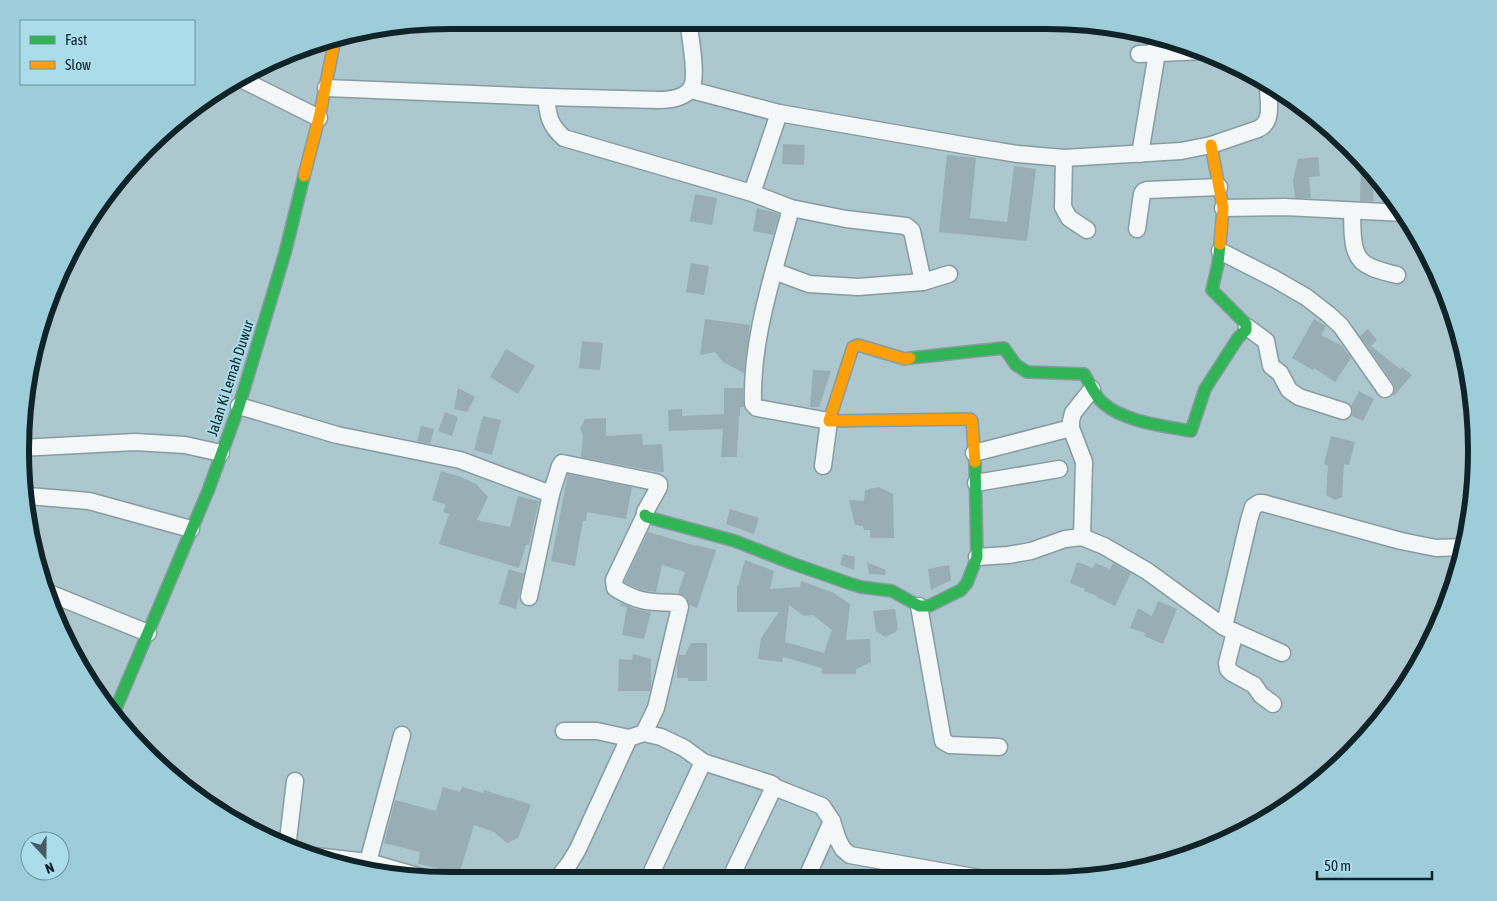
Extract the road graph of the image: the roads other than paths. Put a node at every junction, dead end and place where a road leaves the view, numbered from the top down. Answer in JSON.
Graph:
{"nodes":[{"id":1,"x":689,"y":29,"type":"edge"},
{"id":2,"x":334,"y":45,"type":"edge"},
{"id":3,"x":1156,"y":46,"type":"edge"},
{"id":4,"x":1169,"y":47,"type":"edge"},
{"id":5,"x":1139,"y":54,"type":"dead end"},
{"id":6,"x":246,"y":82,"type":"edge"},
{"id":7,"x":326,"y":88,"type":"junction"},
{"id":8,"x":691,"y":90,"type":"junction"},
{"id":9,"x":1268,"y":92,"type":"edge"},
{"id":10,"x":546,"y":97,"type":"junction"},
{"id":11,"x":779,"y":113,"type":"junction"},
{"id":12,"x":320,"y":118,"type":"junction"},
{"id":13,"x":1211,"y":145,"type":"junction"},
{"id":14,"x":1140,"y":154,"type":"junction"},
{"id":15,"x":1064,"y":158,"type":"junction"},
{"id":16,"x":1219,"y":186,"type":"junction"},
{"id":17,"x":752,"y":193,"type":"junction"},
{"id":18,"x":791,"y":208,"type":"junction"},
{"id":19,"x":1223,"y":208,"type":"junction"},
{"id":20,"x":1352,"y":211,"type":"junction"},
{"id":21,"x":1395,"y":213,"type":"edge"},
{"id":22,"x":1087,"y":230,"type":"dead end"},
{"id":23,"x":1137,"y":230,"type":"dead end"},
{"id":24,"x":1219,"y":256,"type":"junction"},
{"id":25,"x":774,"y":271,"type":"junction"},
{"id":26,"x":948,"y":274,"type":"dead end"},
{"id":27,"x":1397,"y":275,"type":"dead end"},
{"id":28,"x":923,"y":282,"type":"junction"},
{"id":29,"x":1247,"y":327,"type":"junction"},
{"id":30,"x":1092,"y":389,"type":"junction"},
{"id":31,"x":1385,"y":389,"type":"dead end"},
{"id":32,"x":239,"y":406,"type":"junction"},
{"id":33,"x":1343,"y":411,"type":"dead end"},
{"id":34,"x":830,"y":420,"type":"junction"},
{"id":35,"x":1071,"y":428,"type":"junction"},
{"id":36,"x":29,"y":448,"type":"edge"},
{"id":37,"x":221,"y":453,"type":"junction"},
{"id":38,"x":974,"y":453,"type":"junction"},
{"id":39,"x":823,"y":466,"type":"dead end"},
{"id":40,"x":1059,"y":469,"type":"dead end"},
{"id":41,"x":976,"y":483,"type":"junction"},
{"id":42,"x":551,"y":494,"type":"junction"},
{"id":43,"x":31,"y":496,"type":"edge"},
{"id":44,"x":645,"y":515,"type":"junction"},
{"id":45,"x":192,"y":530,"type":"junction"},
{"id":46,"x":1082,"y":537,"type":"junction"},
{"id":47,"x":1457,"y":547,"type":"edge"},
{"id":48,"x":977,"y":557,"type":"junction"},
{"id":49,"x":55,"y":595,"type":"edge"},
{"id":50,"x":529,"y":597,"type":"dead end"},
{"id":51,"x":918,"y":606,"type":"junction"},
{"id":52,"x":1229,"y":629,"type":"junction"},
{"id":53,"x":148,"y":633,"type":"junction"},
{"id":54,"x":1282,"y":653,"type":"dead end"},
{"id":55,"x":1273,"y":704,"type":"dead end"},
{"id":56,"x":116,"y":707,"type":"edge"},
{"id":57,"x":645,"y":725,"type":"junction"},
{"id":58,"x":564,"y":731,"type":"dead end"},
{"id":59,"x":402,"y":736,"type":"dead end"},
{"id":60,"x":999,"y":747,"type":"dead end"},
{"id":61,"x":703,"y":762,"type":"junction"},
{"id":62,"x":295,"y":781,"type":"dead end"},
{"id":63,"x":774,"y":787,"type":"junction"},
{"id":64,"x":832,"y":821,"type":"junction"},
{"id":65,"x":287,"y":839,"type":"edge"},
{"id":66,"x":350,"y":860,"type":"edge"},
{"id":67,"x":368,"y":862,"type":"junction"},
{"id":68,"x":385,"y":867,"type":"edge"},
{"id":69,"x":563,"y":872,"type":"edge"},
{"id":70,"x":652,"y":872,"type":"edge"},
{"id":71,"x":733,"y":872,"type":"edge"},
{"id":72,"x":809,"y":872,"type":"edge"},
{"id":73,"x":945,"y":872,"type":"edge"}],
"edges":[{"from":1,"to":8,"type":"street"},
{"from":2,"to":7,"type":"street","name":"Jalan Ki Lemah Duwur"},
{"from":3,"to":4,"type":"street"},
{"from":3,"to":5,"type":"street"},
{"from":3,"to":14,"type":"street"},
{"from":6,"to":12,"type":"street"},
{"from":7,"to":10,"type":"street"},
{"from":7,"to":12,"type":"street","name":"Jalan Ki Lemah Duwur"},
{"from":8,"to":10,"type":"street"},
{"from":8,"to":11,"type":"street"},
{"from":9,"to":13,"type":"street"},
{"from":10,"to":17,"type":"street"},
{"from":11,"to":15,"type":"street"},
{"from":11,"to":17,"type":"street"},
{"from":12,"to":32,"type":"street","name":"Jalan Ki Lemah Duwur"},
{"from":13,"to":14,"type":"street"},
{"from":13,"to":16,"type":"street"},
{"from":14,"to":15,"type":"street"},
{"from":15,"to":22,"type":"street"},
{"from":16,"to":19,"type":"street"},
{"from":16,"to":23,"type":"street"},
{"from":17,"to":18,"type":"street"},
{"from":18,"to":25,"type":"street"},
{"from":18,"to":28,"type":"street"},
{"from":19,"to":20,"type":"street"},
{"from":19,"to":24,"type":"street"},
{"from":20,"to":21,"type":"street"},
{"from":20,"to":27,"type":"street"},
{"from":24,"to":29,"type":"street"},
{"from":24,"to":31,"type":"street"},
{"from":25,"to":28,"type":"street"},
{"from":25,"to":34,"type":"street"},
{"from":26,"to":28,"type":"street"},
{"from":29,"to":30,"type":"street"},
{"from":29,"to":33,"type":"street"},
{"from":30,"to":34,"type":"street"},
{"from":30,"to":35,"type":"street"},
{"from":32,"to":37,"type":"street","name":"Jalan Ki Lemah Duwur"},
{"from":32,"to":42,"type":"street"},
{"from":34,"to":38,"type":"street"},
{"from":34,"to":39,"type":"street"},
{"from":35,"to":38,"type":"street"},
{"from":35,"to":46,"type":"street"},
{"from":36,"to":37,"type":"street"},
{"from":37,"to":45,"type":"street","name":"Jalan Ki Lemah Duwur"},
{"from":38,"to":41,"type":"street"},
{"from":40,"to":41,"type":"street"},
{"from":41,"to":48,"type":"street"},
{"from":42,"to":44,"type":"street"},
{"from":42,"to":50,"type":"street"},
{"from":43,"to":45,"type":"street"},
{"from":44,"to":51,"type":"street"},
{"from":44,"to":57,"type":"street"},
{"from":45,"to":53,"type":"street","name":"Jalan Ki Lemah Duwur"},
{"from":46,"to":48,"type":"street"},
{"from":46,"to":52,"type":"street"},
{"from":47,"to":52,"type":"street"},
{"from":48,"to":51,"type":"street"},
{"from":49,"to":53,"type":"street"},
{"from":51,"to":60,"type":"street"},
{"from":52,"to":54,"type":"street"},
{"from":52,"to":55,"type":"street"},
{"from":53,"to":56,"type":"street","name":"Jalan Ki Lemah Duwur"},
{"from":57,"to":58,"type":"street"},
{"from":57,"to":61,"type":"street"},
{"from":57,"to":69,"type":"street"},
{"from":59,"to":67,"type":"street"},
{"from":61,"to":63,"type":"street"},
{"from":61,"to":70,"type":"street"},
{"from":62,"to":65,"type":"street"},
{"from":63,"to":64,"type":"street"},
{"from":63,"to":71,"type":"street"},
{"from":64,"to":72,"type":"street"},
{"from":64,"to":73,"type":"street"},
{"from":66,"to":67,"type":"street"},
{"from":67,"to":68,"type":"street"}]}
